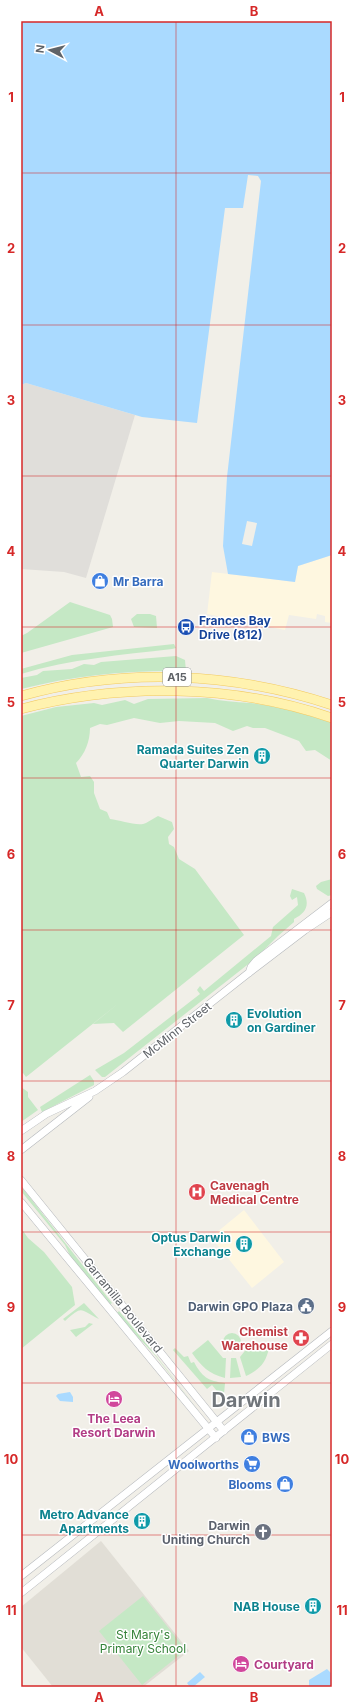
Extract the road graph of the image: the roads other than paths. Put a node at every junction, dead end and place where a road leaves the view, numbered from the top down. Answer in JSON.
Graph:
{"nodes":[{"id":1,"x":21,"y":696,"type":"edge"},
{"id":2,"x":332,"y":705,"type":"edge"},
{"id":3,"x":21,"y":709,"type":"edge"},
{"id":4,"x":332,"y":718,"type":"edge"},
{"id":5,"x":332,"y":903,"type":"edge"},
{"id":6,"x":324,"y":908,"type":"junction"},
{"id":7,"x":331,"y":913,"type":"edge"},
{"id":8,"x":249,"y":973,"type":"junction"},
{"id":9,"x":103,"y":1086,"type":"junction"},
{"id":10,"x":21,"y":1131,"type":"edge"},
{"id":11,"x":21,"y":1150,"type":"edge"},
{"id":12,"x":21,"y":1180,"type":"edge"},
{"id":13,"x":21,"y":1202,"type":"edge"},
{"id":14,"x":332,"y":1331,"type":"edge"},
{"id":15,"x":332,"y":1344,"type":"edge"},
{"id":16,"x":294,"y":1360,"type":"junction"},
{"id":17,"x":302,"y":1369,"type":"junction"},
{"id":18,"x":216,"y":1421,"type":"junction"},
{"id":19,"x":208,"y":1428,"type":"junction"},
{"id":20,"x":224,"y":1431,"type":"junction"},
{"id":21,"x":216,"y":1438,"type":"junction"},
{"id":22,"x":165,"y":1461,"type":"junction"},
{"id":23,"x":175,"y":1470,"type":"junction"},
{"id":24,"x":95,"y":1517,"type":"junction"},
{"id":25,"x":101,"y":1530,"type":"junction"},
{"id":26,"x":32,"y":1567,"type":"junction"},
{"id":27,"x":21,"y":1576,"type":"edge"},
{"id":28,"x":41,"y":1577,"type":"junction"},
{"id":29,"x":21,"y":1593,"type":"edge"}],
"edges":[{"from":1,"to":2,"type":"main road","number":"A15"},
{"from":3,"to":4,"type":"main road","number":"A15"},
{"from":5,"to":6,"type":"street","name":"McMinn Street"},
{"from":6,"to":7,"type":"street"},
{"from":6,"to":8,"type":"street","name":"McMinn Street"},
{"from":7,"to":8,"type":"street","name":"McMinn Street"},
{"from":8,"to":9,"type":"street","name":"McMinn Street"},
{"from":9,"to":10,"type":"street","name":"McMinn Street"},
{"from":9,"to":11,"type":"street","name":"McMinn Street"},
{"from":12,"to":18,"type":"street","name":"Garramilla Boulevard"},
{"from":13,"to":19,"type":"street","name":"Garramilla Boulevard"},
{"from":14,"to":16,"type":"street"},
{"from":15,"to":17,"type":"street"},
{"from":16,"to":17,"type":"street"},
{"from":16,"to":18,"type":"street"},
{"from":17,"to":20,"type":"street"},
{"from":18,"to":19,"type":"street"},
{"from":18,"to":20,"type":"street","name":"Garramilla Boulevard"},
{"from":19,"to":21,"type":"street","name":"Garramilla Boulevard"},
{"from":19,"to":22,"type":"street"},
{"from":20,"to":21,"type":"street"},
{"from":21,"to":23,"type":"street"},
{"from":22,"to":23,"type":"street"},
{"from":22,"to":24,"type":"street"},
{"from":23,"to":25,"type":"street"},
{"from":24,"to":25,"type":"street"},
{"from":24,"to":26,"type":"street"},
{"from":25,"to":28,"type":"street"},
{"from":26,"to":27,"type":"street"},
{"from":26,"to":28,"type":"street"},
{"from":28,"to":29,"type":"street"}]}
